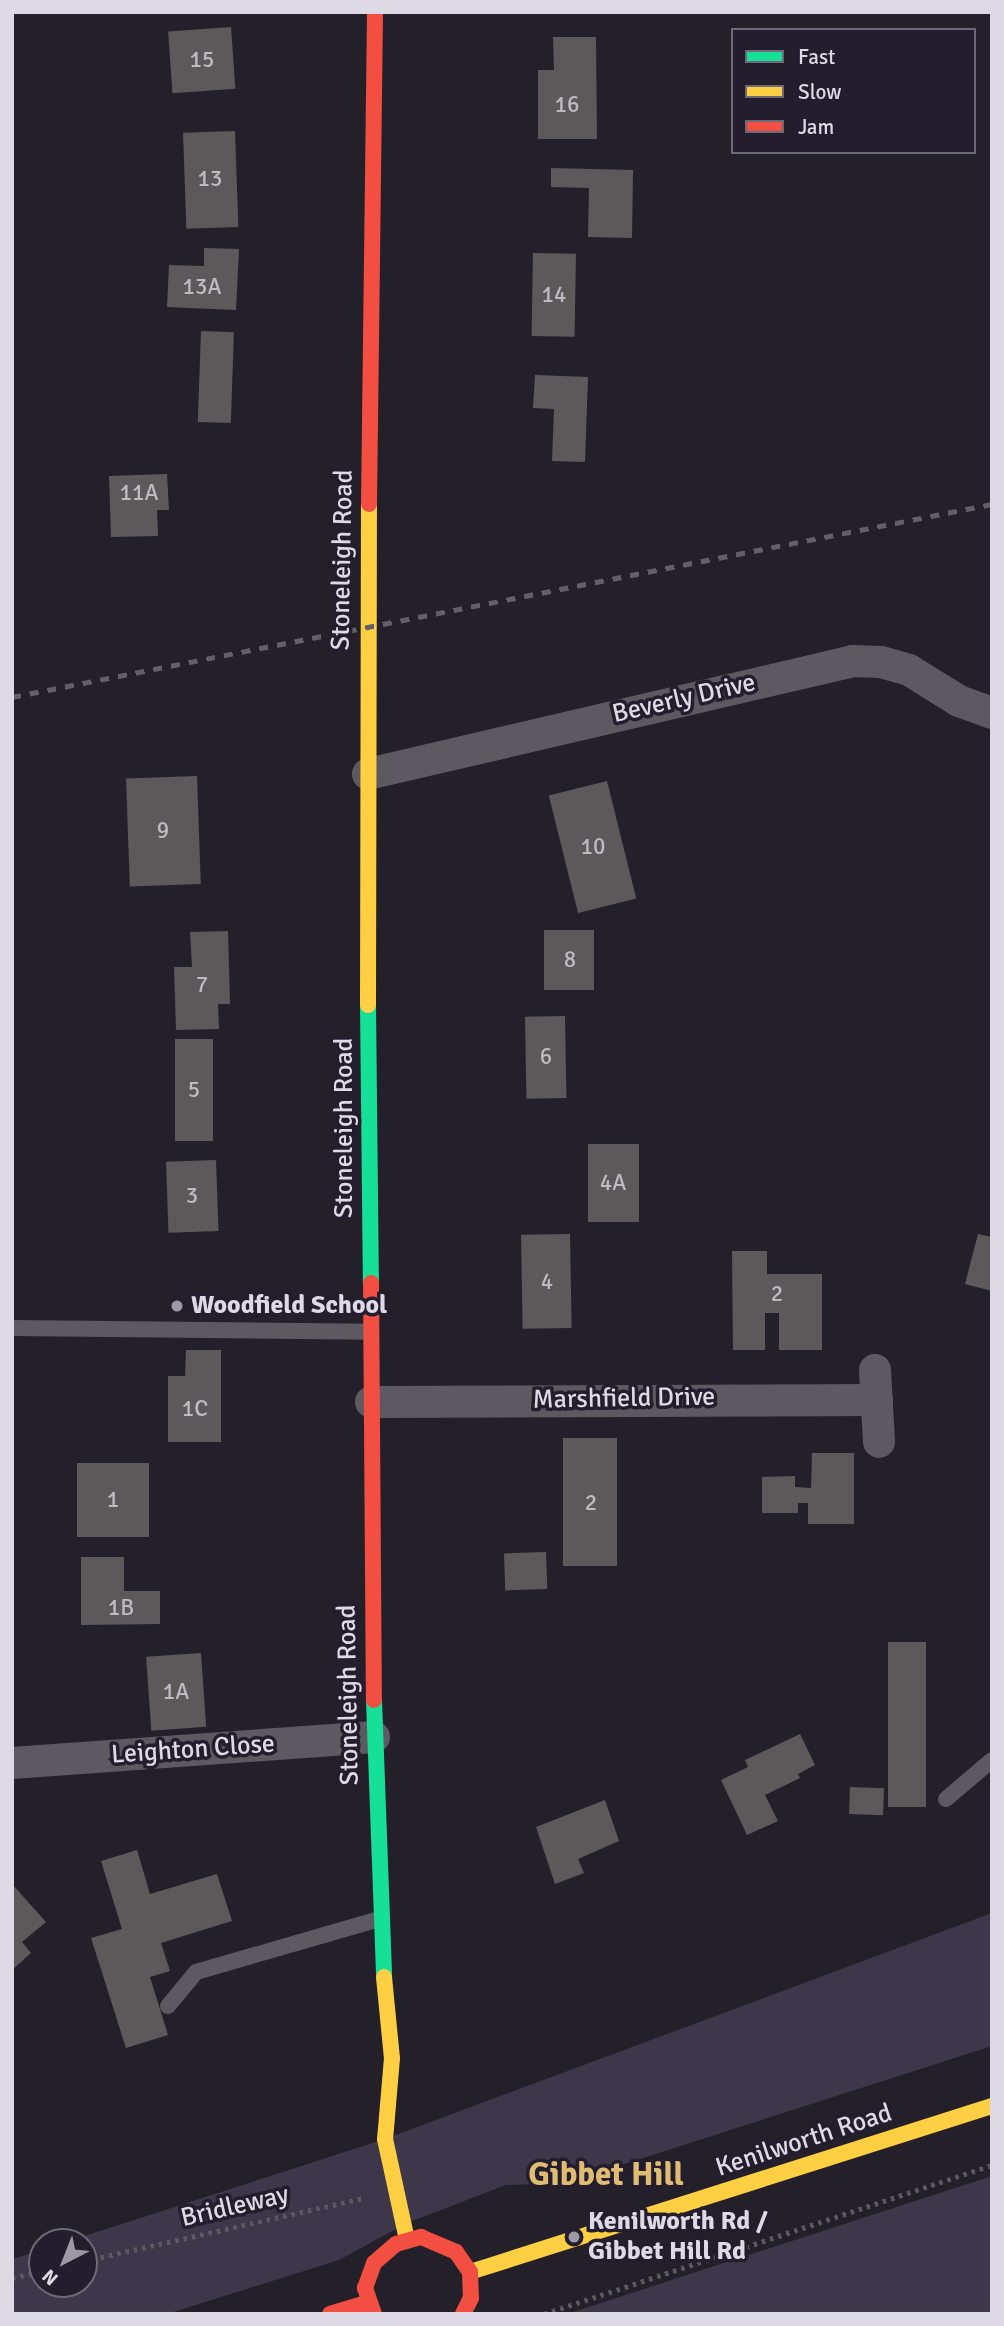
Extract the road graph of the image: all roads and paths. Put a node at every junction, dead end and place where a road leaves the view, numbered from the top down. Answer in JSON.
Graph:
{"nodes":[{"id":1,"x":376,"y":12,"type":"edge"},
{"id":2,"x":992,"y":713,"type":"edge"},
{"id":3,"x":368,"y":774,"type":"junction"},
{"id":4,"x":12,"y":1328,"type":"edge"},
{"id":5,"x":371,"y":1332,"type":"junction"},
{"id":6,"x":372,"y":1402,"type":"junction"},
{"id":7,"x":879,"y":1442,"type":"dead end"},
{"id":8,"x":374,"y":1737,"type":"junction"},
{"id":9,"x":992,"y":1760,"type":"edge"},
{"id":10,"x":12,"y":1763,"type":"edge"},
{"id":11,"x":946,"y":1799,"type":"dead end"},
{"id":12,"x":380,"y":1919,"type":"junction"},
{"id":13,"x":168,"y":2006,"type":"dead end"},
{"id":14,"x":992,"y":2106,"type":"edge"},
{"id":15,"x":992,"y":2165,"type":"edge"},
{"id":16,"x":395,"y":2191,"type":"junction"},
{"id":17,"x":407,"y":2240,"type":"junction"},
{"id":18,"x":98,"y":2258,"type":"edge"},
{"id":19,"x":470,"y":2272,"type":"junction"},
{"id":20,"x":370,"y":2308,"type":"edge"},
{"id":21,"x":330,"y":2314,"type":"edge"},
{"id":22,"x":463,"y":2314,"type":"edge"},
{"id":23,"x":544,"y":2314,"type":"edge"}],
"edges":[{"from":1,"to":3,"type":"street","name":"Stoneleigh Road"},
{"from":2,"to":3,"type":"street","name":"Beverly Drive"},
{"from":3,"to":5,"type":"street","name":"Stoneleigh Road"},
{"from":4,"to":5,"type":"lane"},
{"from":5,"to":6,"type":"street","name":"Stoneleigh Road"},
{"from":6,"to":7,"type":"street","name":"Marshfield Drive"},
{"from":6,"to":8,"type":"street","name":"Stoneleigh Road"},
{"from":8,"to":10,"type":"street","name":"Leighton Close"},
{"from":8,"to":12,"type":"street","name":"Stoneleigh Road"},
{"from":9,"to":11,"type":"lane"},
{"from":12,"to":13,"type":"lane"},
{"from":12,"to":16,"type":"street","name":"Stoneleigh Road"},
{"from":14,"to":19,"type":"street","name":"Kenilworth Road"},
{"from":15,"to":23,"type":"path"},
{"from":16,"to":17,"type":"street","name":"Stoneleigh Road"},
{"from":16,"to":18,"type":"path","name":"Bridleway"},
{"from":17,"to":19,"type":"street"},
{"from":17,"to":20,"type":"street"},
{"from":19,"to":22,"type":"street"},
{"from":20,"to":21,"type":"street"}]}
